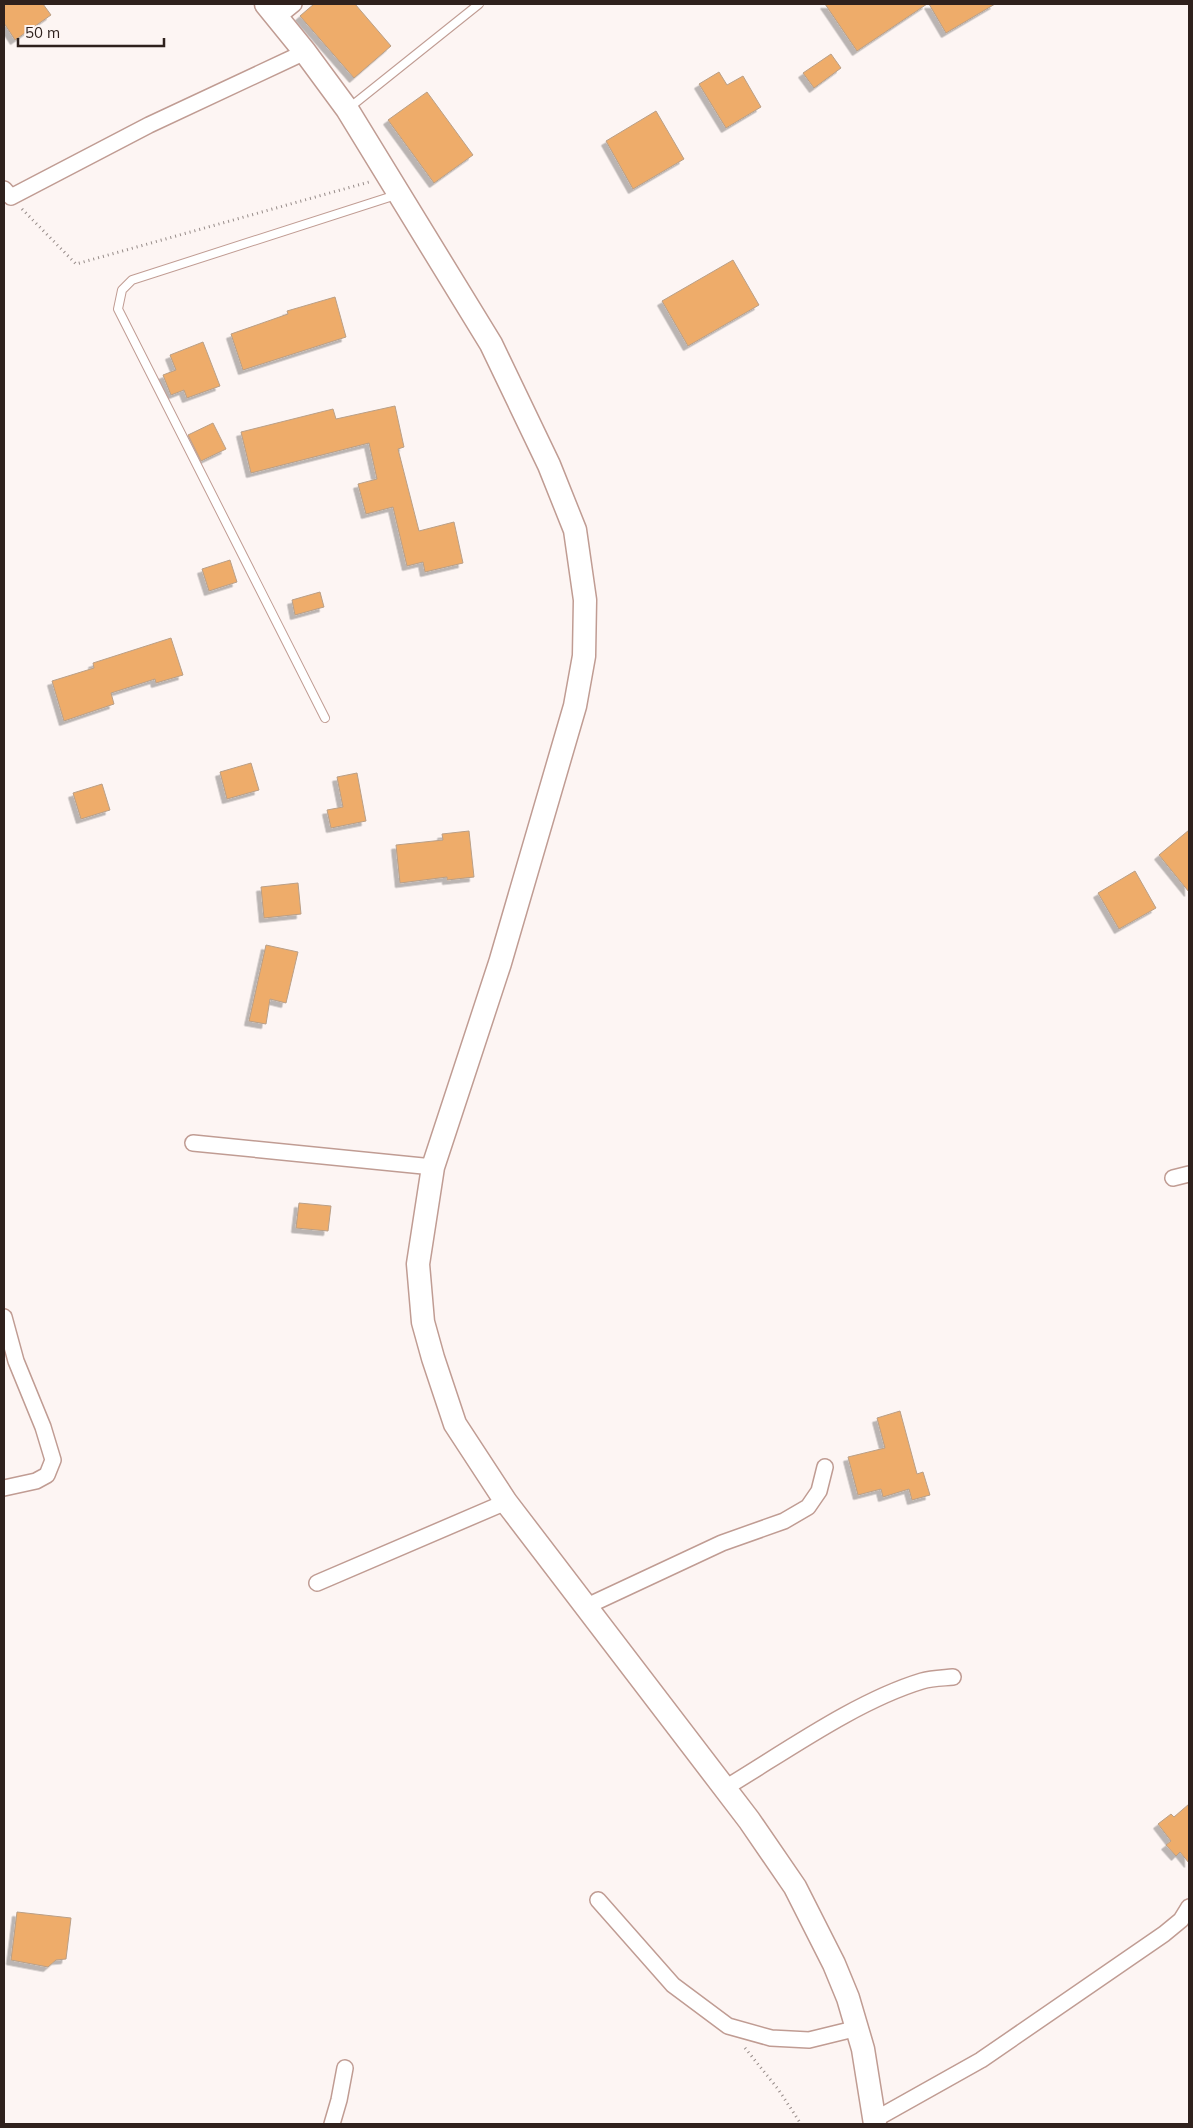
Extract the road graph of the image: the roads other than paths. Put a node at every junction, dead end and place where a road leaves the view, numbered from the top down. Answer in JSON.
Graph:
{"nodes":[{"id":1,"x":479,"y":4,"type":"edge"},
{"id":2,"x":279,"y":8,"type":"edge"},
{"id":3,"x":305,"y":52,"type":"junction"},
{"id":4,"x":347,"y":109,"type":"junction"},
{"id":5,"x":394,"y":185,"type":"junction"},
{"id":6,"x":7,"y":193,"type":"edge"},
{"id":7,"x":325,"y":718,"type":"dead end"},
{"id":8,"x":194,"y":1144,"type":"dead end"},
{"id":9,"x":433,"y":1167,"type":"junction"},
{"id":10,"x":1189,"y":1174,"type":"edge"},
{"id":11,"x":1173,"y":1178,"type":"dead end"},
{"id":12,"x":4,"y":1317,"type":"edge"},
{"id":13,"x":825,"y":1467,"type":"dead end"},
{"id":14,"x":4,"y":1488,"type":"edge"},
{"id":15,"x":506,"y":1502,"type":"junction"},
{"id":16,"x":317,"y":1583,"type":"dead end"},
{"id":17,"x":585,"y":1607,"type":"junction"},
{"id":18,"x":953,"y":1677,"type":"dead end"},
{"id":19,"x":725,"y":1788,"type":"junction"},
{"id":20,"x":598,"y":1900,"type":"dead end"},
{"id":21,"x":1189,"y":1906,"type":"edge"},
{"id":22,"x":858,"y":2028,"type":"junction"},
{"id":23,"x":344,"y":2068,"type":"dead end"},
{"id":24,"x":874,"y":2122,"type":"edge"},
{"id":25,"x":332,"y":2124,"type":"edge"}],
"edges":[{"from":1,"to":4,"type":"lane"},
{"from":2,"to":3,"type":"street"},
{"from":3,"to":4,"type":"street"},
{"from":3,"to":6,"type":"street"},
{"from":4,"to":5,"type":"street"},
{"from":5,"to":7,"type":"lane"},
{"from":5,"to":9,"type":"street"},
{"from":8,"to":9,"type":"street"},
{"from":9,"to":15,"type":"street"},
{"from":10,"to":11,"type":"street"},
{"from":12,"to":14,"type":"street"},
{"from":13,"to":17,"type":"street"},
{"from":15,"to":16,"type":"street"},
{"from":15,"to":17,"type":"street"},
{"from":17,"to":19,"type":"street"},
{"from":18,"to":19,"type":"street"},
{"from":19,"to":22,"type":"street"},
{"from":20,"to":22,"type":"street"},
{"from":21,"to":24,"type":"street"},
{"from":22,"to":24,"type":"street"},
{"from":23,"to":25,"type":"street"}]}
